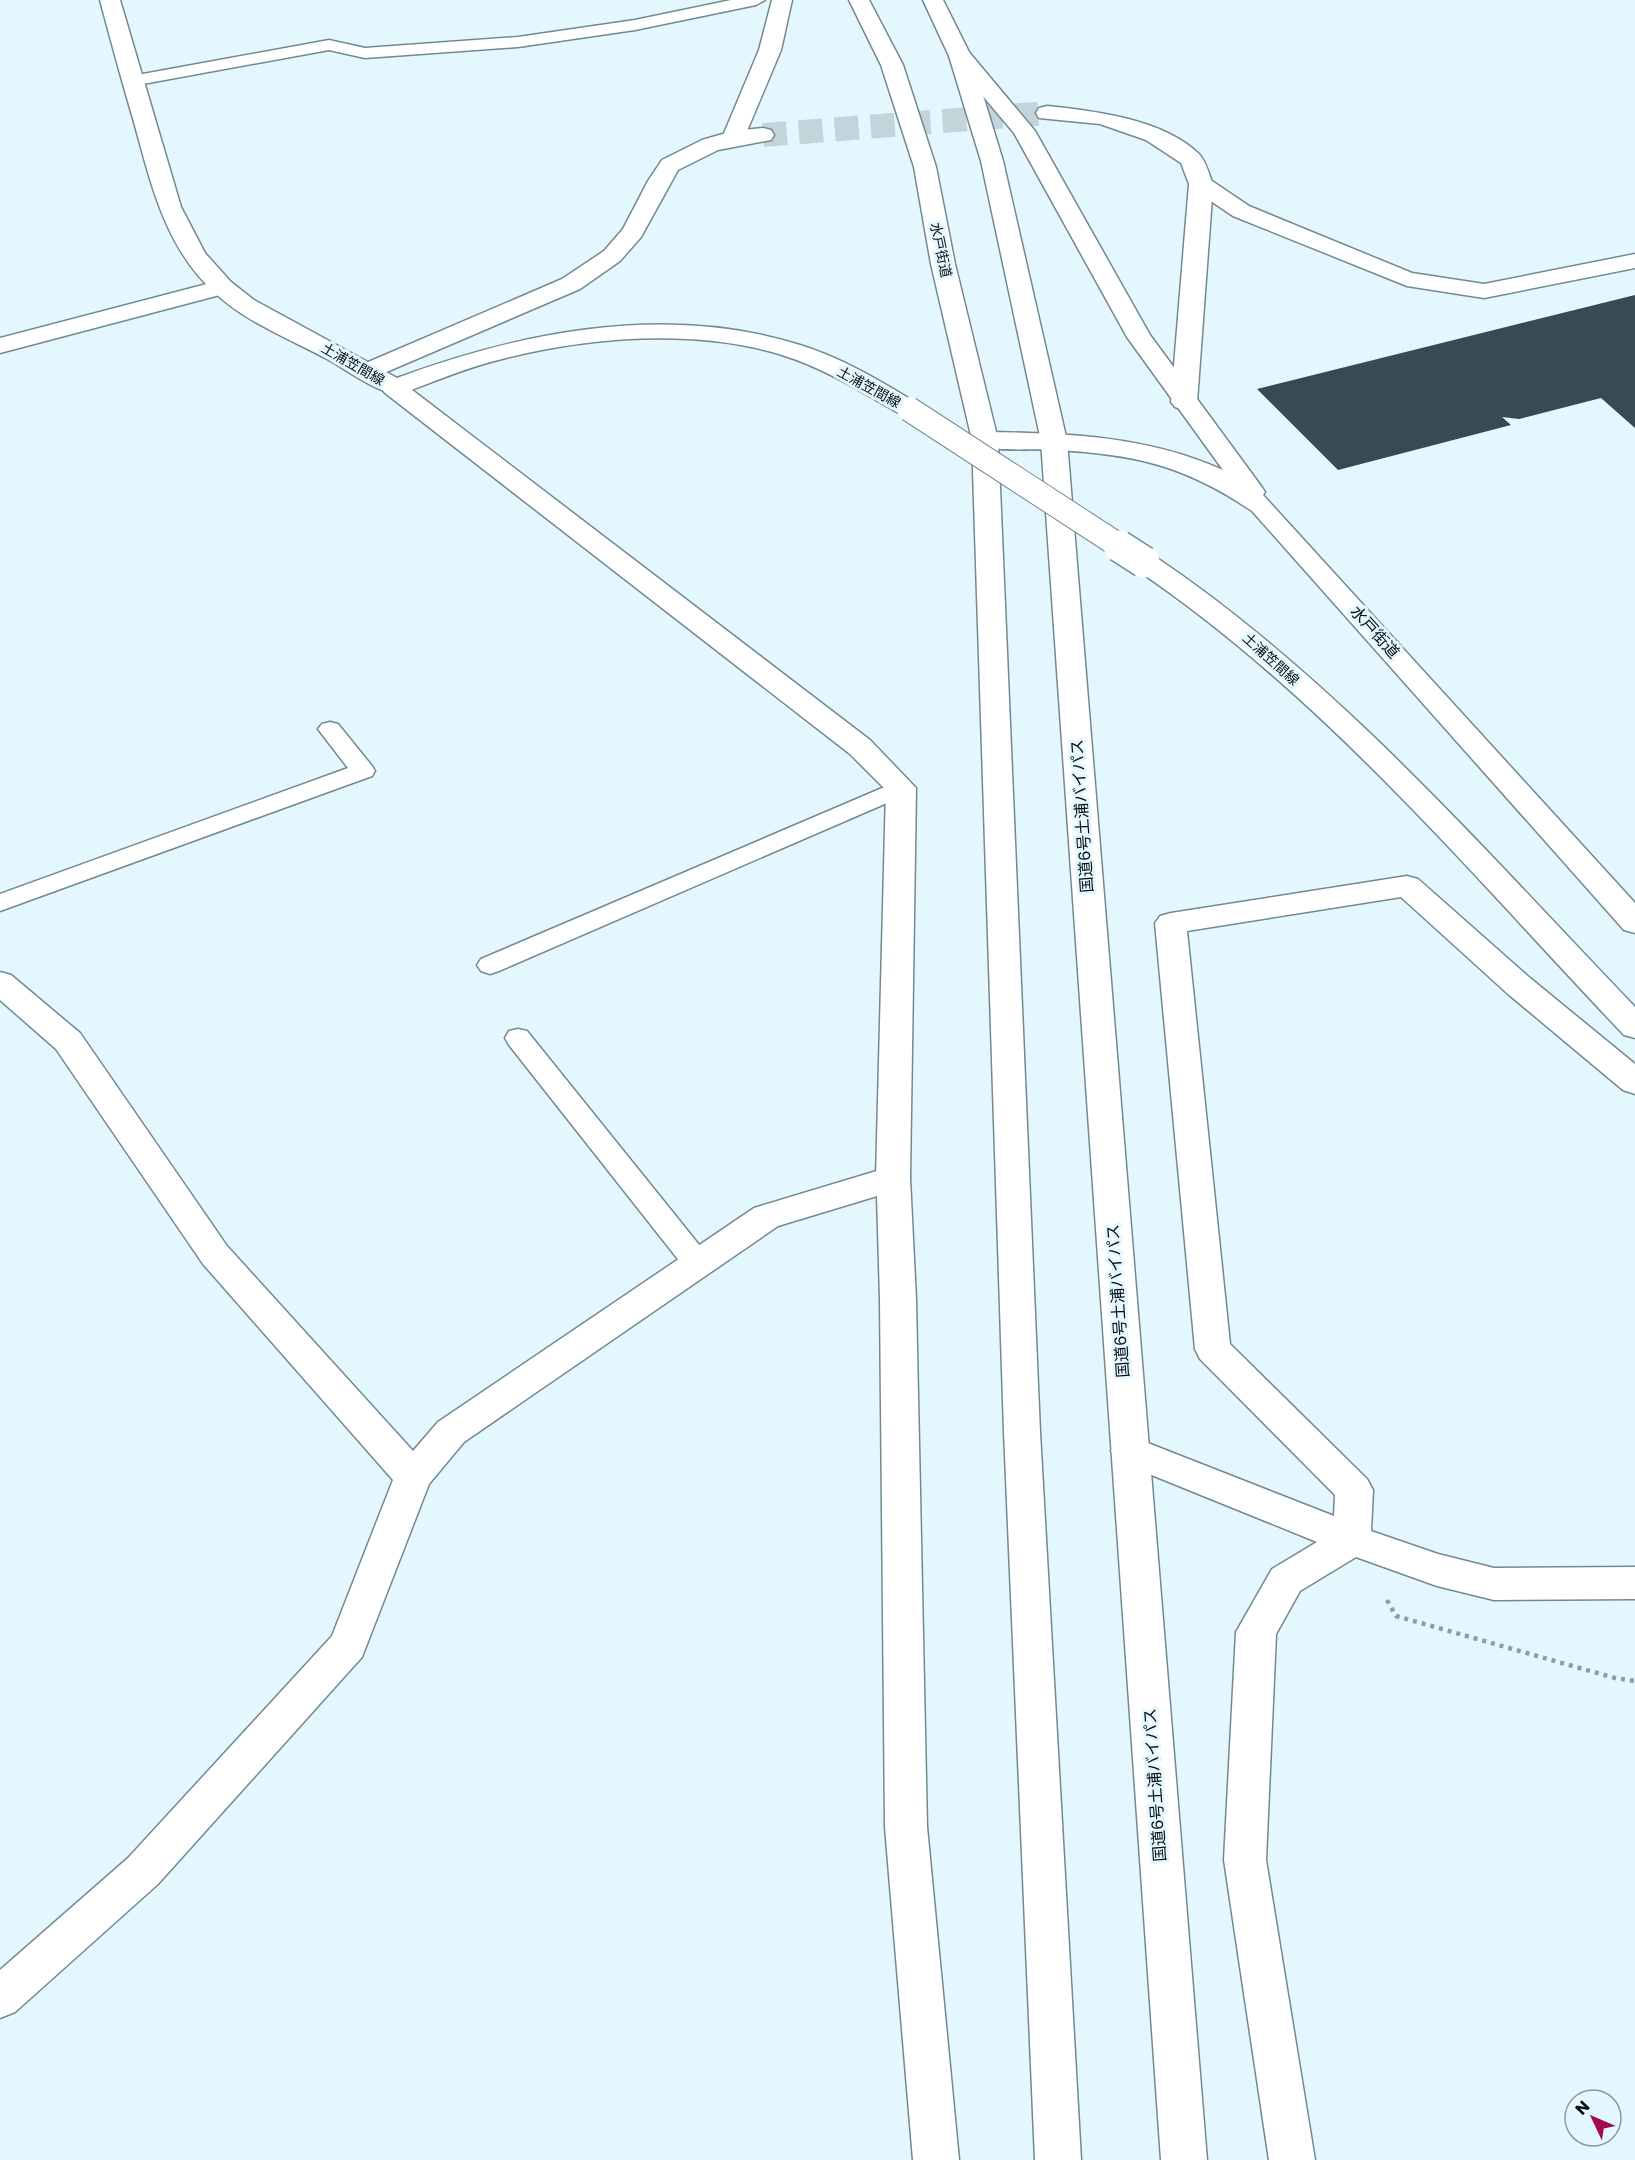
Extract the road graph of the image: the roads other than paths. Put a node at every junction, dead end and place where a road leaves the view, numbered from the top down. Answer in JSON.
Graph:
{"nodes":[{"id":1,"x":110,"y":0,"type":"edge"},
{"id":2,"x":756,"y":0,"type":"edge"},
{"id":3,"x":783,"y":0,"type":"edge"},
{"id":4,"x":859,"y":0,"type":"edge"},
{"id":5,"x":933,"y":0,"type":"edge"},
{"id":6,"x":960,"y":56,"type":"junction"},
{"id":7,"x":132,"y":81,"type":"junction"},
{"id":8,"x":1047,"y":113,"type":"tunnel mouth"},
{"id":9,"x":763,"y":135,"type":"tunnel mouth"},
{"id":10,"x":733,"y":138,"type":"junction"},
{"id":11,"x":1201,"y":184,"type":"junction"},
{"id":12,"x":1635,"y":261,"type":"edge"},
{"id":13,"x":222,"y":286,"type":"junction"},
{"id":14,"x":0,"y":346,"type":"edge"},
{"id":15,"x":368,"y":370,"type":"junction"},
{"id":16,"x":394,"y":388,"type":"junction"},
{"id":17,"x":1184,"y":402,"type":"junction"},
{"id":18,"x":985,"y":440,"type":"junction"},
{"id":19,"x":1054,"y":441,"type":"junction"},
{"id":20,"x":1262,"y":505,"type":"junction"},
{"id":21,"x":330,"y":729,"type":"dead end"},
{"id":22,"x":902,"y":788,"type":"junction"},
{"id":23,"x":0,"y":903,"type":"edge"},
{"id":24,"x":1635,"y":923,"type":"edge"},
{"id":25,"x":490,"y":965,"type":"dead end"},
{"id":26,"x":0,"y":983,"type":"edge"},
{"id":27,"x":1635,"y":1027,"type":"edge"},
{"id":28,"x":518,"y":1038,"type":"dead end"},
{"id":29,"x":1635,"y":1082,"type":"edge"},
{"id":30,"x":893,"y":1178,"type":"junction"},
{"id":31,"x":698,"y":1263,"type":"junction"},
{"id":32,"x":1130,"y":1450,"type":"junction"},
{"id":33,"x":413,"y":1477,"type":"junction"},
{"id":34,"x":1352,"y":1540,"type":"junction"},
{"id":35,"x":1635,"y":1583,"type":"edge"},
{"id":36,"x":0,"y":1998,"type":"edge"},
{"id":37,"x":936,"y":2160,"type":"edge"},
{"id":38,"x":1058,"y":2160,"type":"edge"},
{"id":39,"x":1184,"y":2160,"type":"edge"},
{"id":40,"x":1292,"y":2160,"type":"edge"}],
"edges":[{"from":1,"to":7,"type":"main road","name":"土浦笠間線"},
{"from":2,"to":7,"type":"lane"},
{"from":3,"to":10,"type":"main road"},
{"from":4,"to":18,"type":"main road","name":"水戸街道"},
{"from":5,"to":6,"type":"main road"},
{"from":6,"to":17,"type":"main road"},
{"from":6,"to":19,"type":"main road"},
{"from":7,"to":13,"type":"main road","name":"土浦笠間線"},
{"from":8,"to":11,"type":"main road"},
{"from":9,"to":10,"type":"main road"},
{"from":10,"to":15,"type":"main road"},
{"from":11,"to":12,"type":"main road"},
{"from":11,"to":17,"type":"main road"},
{"from":13,"to":14,"type":"main road"},
{"from":13,"to":15,"type":"main road","name":"土浦笠間線"},
{"from":15,"to":16,"type":"main road","name":"土浦笠間線"},
{"from":16,"to":22,"type":"main road"},
{"from":16,"to":27,"type":"main road","name":"土浦笠間線","bridge":true},
{"from":17,"to":20,"type":"main road"},
{"from":18,"to":19,"type":"main road","name":"水戸街道"},
{"from":18,"to":38,"type":"main road"},
{"from":19,"to":20,"type":"main road","name":"水戸街道"},
{"from":19,"to":32,"type":"main road","name":"国道6号土浦バイパス"},
{"from":20,"to":24,"type":"main road","name":"水戸街道"},
{"from":21,"to":23,"type":"lane"},
{"from":22,"to":25,"type":"lane"},
{"from":22,"to":30,"type":"main road"},
{"from":26,"to":33,"type":"main road"},
{"from":28,"to":31,"type":"lane"},
{"from":29,"to":34,"type":"main road"},
{"from":30,"to":31,"type":"main road"},
{"from":30,"to":37,"type":"main road"},
{"from":31,"to":33,"type":"main road"},
{"from":32,"to":34,"type":"main road"},
{"from":32,"to":39,"type":"main road","name":"国道6号土浦バイパス"},
{"from":33,"to":36,"type":"main road"},
{"from":34,"to":35,"type":"main road"},
{"from":34,"to":40,"type":"main road"}]}
